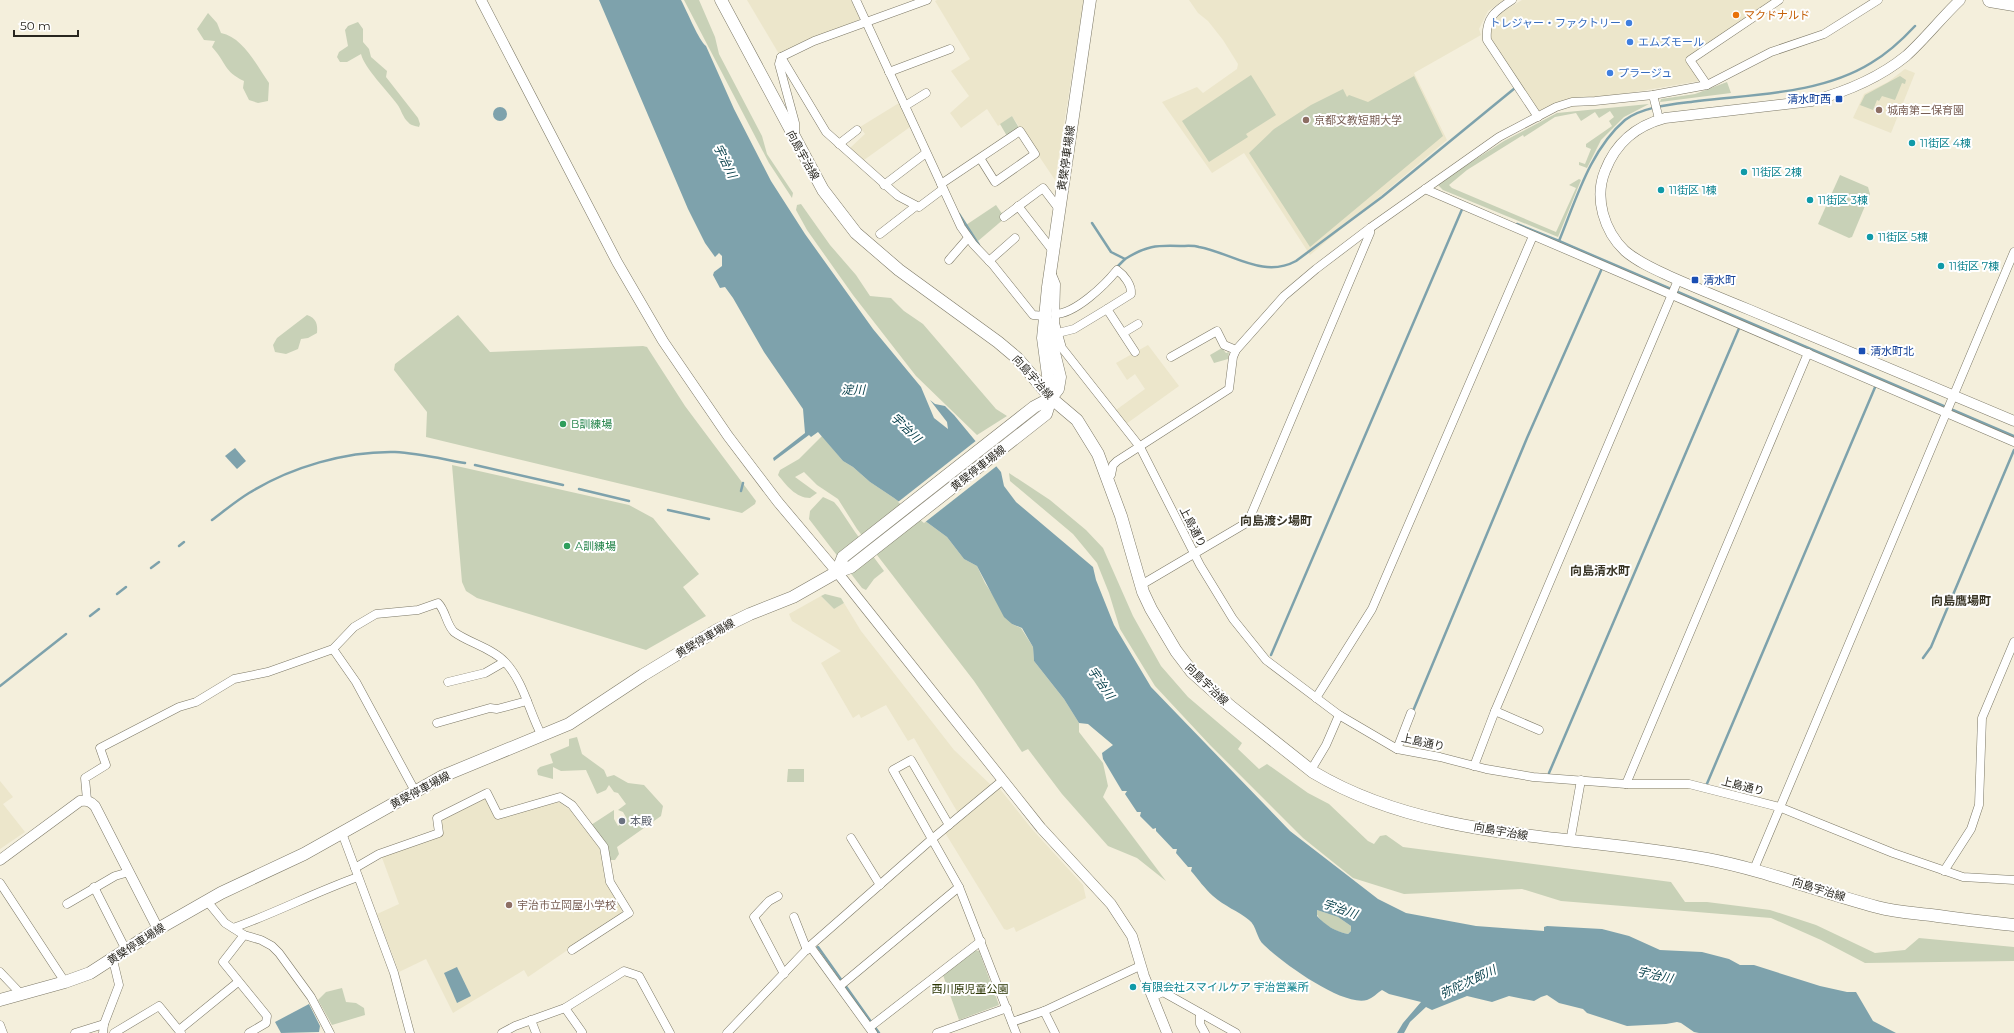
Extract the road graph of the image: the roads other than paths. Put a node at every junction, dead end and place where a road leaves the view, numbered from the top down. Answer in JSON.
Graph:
{"nodes":[{"id":1,"x":481,"y":0,"type":"edge"},
{"id":2,"x":721,"y":0,"type":"edge"},
{"id":3,"x":856,"y":0,"type":"edge"},
{"id":4,"x":926,"y":0,"type":"edge"},
{"id":5,"x":1090,"y":0,"type":"edge"},
{"id":6,"x":1512,"y":0,"type":"edge"},
{"id":7,"x":1779,"y":0,"type":"edge"},
{"id":8,"x":1878,"y":0,"type":"edge"},
{"id":9,"x":1960,"y":0,"type":"edge"},
{"id":10,"x":1990,"y":0,"type":"edge"},
{"id":11,"x":2014,"y":4,"type":"edge"},
{"id":12,"x":869,"y":20,"type":"junction"},
{"id":13,"x":950,"y":49,"type":"dead end"},
{"id":14,"x":781,"y":57,"type":"junction"},
{"id":15,"x":889,"y":71,"type":"junction"},
{"id":16,"x":1707,"y":84,"type":"junction"},
{"id":17,"x":926,"y":93,"type":"dead end"},
{"id":18,"x":1654,"y":98,"type":"junction"},
{"id":19,"x":905,"y":106,"type":"junction"},
{"id":20,"x":1658,"y":115,"type":"junction"},
{"id":21,"x":1538,"y":117,"type":"junction"},
{"id":22,"x":857,"y":130,"type":"dead end"},
{"id":23,"x":795,"y":140,"type":"junction"},
{"id":24,"x":839,"y":144,"type":"junction"},
{"id":25,"x":926,"y":153,"type":"junction"},
{"id":26,"x":980,"y":158,"type":"junction"},
{"id":27,"x":943,"y":184,"type":"junction"},
{"id":28,"x":884,"y":185,"type":"junction"},
{"id":29,"x":1425,"y":189,"type":"junction"},
{"id":30,"x":916,"y":206,"type":"junction"},
{"id":31,"x":1018,"y":206,"type":"junction"},
{"id":32,"x":1059,"y":209,"type":"junction"},
{"id":33,"x":1004,"y":217,"type":"dead end"},
{"id":34,"x":1370,"y":228,"type":"junction"},
{"id":35,"x":880,"y":234,"type":"dead end"},
{"id":36,"x":1533,"y":236,"type":"junction"},
{"id":37,"x":968,"y":238,"type":"junction"},
{"id":38,"x":1015,"y":238,"type":"dead end"},
{"id":39,"x":1053,"y":251,"type":"junction"},
{"id":40,"x":2014,"y":252,"type":"edge"},
{"id":41,"x":992,"y":259,"type":"junction"},
{"id":42,"x":949,"y":260,"type":"dead end"},
{"id":43,"x":1674,"y":290,"type":"junction"},
{"id":44,"x":1107,"y":309,"type":"junction"},
{"id":45,"x":1050,"y":315,"type":"junction"},
{"id":46,"x":1138,"y":324,"type":"dead end"},
{"id":47,"x":1058,"y":333,"type":"junction"},
{"id":48,"x":1123,"y":333,"type":"junction"},
{"id":49,"x":1236,"y":350,"type":"junction"},
{"id":50,"x":1134,"y":352,"type":"dead end"},
{"id":51,"x":1808,"y":353,"type":"junction"},
{"id":52,"x":1171,"y":357,"type":"dead end"},
{"id":53,"x":1047,"y":363,"type":"junction"},
{"id":54,"x":1029,"y":372,"type":"junction"},
{"id":55,"x":1051,"y":398,"type":"junction"},
{"id":56,"x":1949,"y":405,"type":"junction"},
{"id":57,"x":2014,"y":421,"type":"edge"},
{"id":58,"x":2014,"y":442,"type":"edge"},
{"id":59,"x":1140,"y":447,"type":"junction"},
{"id":60,"x":1107,"y":477,"type":"junction"},
{"id":61,"x":1194,"y":553,"type":"junction"},
{"id":62,"x":842,"y":567,"type":"junction"},
{"id":63,"x":1141,"y":585,"type":"junction"},
{"id":64,"x":2014,"y":642,"type":"edge"},
{"id":65,"x":333,"y":649,"type":"junction"},
{"id":66,"x":504,"y":662,"type":"junction"},
{"id":67,"x":448,"y":682,"type":"dead end"},
{"id":68,"x":1316,"y":698,"type":"junction"},
{"id":69,"x":527,"y":701,"type":"junction"},
{"id":70,"x":1495,"y":711,"type":"junction"},
{"id":71,"x":1411,"y":713,"type":"dead end"},
{"id":72,"x":1339,"y":715,"type":"junction"},
{"id":73,"x":437,"y":723,"type":"dead end"},
{"id":74,"x":1539,"y":730,"type":"dead end"},
{"id":75,"x":542,"y":736,"type":"junction"},
{"id":76,"x":1397,"y":749,"type":"junction"},
{"id":77,"x":1474,"y":766,"type":"junction"},
{"id":78,"x":1311,"y":770,"type":"junction"},
{"id":79,"x":1003,"y":780,"type":"junction"},
{"id":80,"x":1581,"y":780,"type":"junction"},
{"id":81,"x":1626,"y":784,"type":"junction"},
{"id":82,"x":415,"y":791,"type":"junction"},
{"id":83,"x":87,"y":800,"type":"junction"},
{"id":84,"x":1779,"y":806,"type":"junction"},
{"id":85,"x":949,"y":825,"type":"junction"},
{"id":86,"x":342,"y":833,"type":"junction"},
{"id":87,"x":851,"y":838,"type":"dead end"},
{"id":88,"x":932,"y":839,"type":"junction"},
{"id":89,"x":1570,"y":842,"type":"junction"},
{"id":90,"x":0,"y":860,"type":"edge"},
{"id":91,"x":355,"y":868,"type":"junction"},
{"id":92,"x":1754,"y":869,"type":"junction"},
{"id":93,"x":1944,"y":871,"type":"junction"},
{"id":94,"x":130,"y":872,"type":"junction"},
{"id":95,"x":358,"y":877,"type":"junction"},
{"id":96,"x":2014,"y":880,"type":"edge"},
{"id":97,"x":0,"y":883,"type":"edge"},
{"id":98,"x":880,"y":885,"type":"junction"},
{"id":99,"x":94,"y":887,"type":"junction"},
{"id":100,"x":960,"y":887,"type":"junction"},
{"id":101,"x":778,"y":896,"type":"dead end"},
{"id":102,"x":207,"y":901,"type":"junction"},
{"id":103,"x":67,"y":904,"type":"dead end"},
{"id":104,"x":794,"y":917,"type":"dead end"},
{"id":105,"x":2014,"y":925,"type":"edge"},
{"id":106,"x":233,"y":928,"type":"junction"},
{"id":107,"x":158,"y":929,"type":"junction"},
{"id":108,"x":244,"y":935,"type":"junction"},
{"id":109,"x":981,"y":941,"type":"junction"},
{"id":110,"x":809,"y":948,"type":"junction"},
{"id":111,"x":126,"y":950,"type":"junction"},
{"id":112,"x":572,"y":950,"type":"dead end"},
{"id":113,"x":113,"y":960,"type":"junction"},
{"id":114,"x":1140,"y":966,"type":"junction"},
{"id":115,"x":0,"y":972,"type":"edge"},
{"id":116,"x":784,"y":974,"type":"junction"},
{"id":117,"x":65,"y":982,"type":"junction"},
{"id":118,"x":238,"y":982,"type":"junction"},
{"id":119,"x":843,"y":984,"type":"junction"},
{"id":120,"x":21,"y":994,"type":"junction"},
{"id":121,"x":1152,"y":997,"type":"junction"},
{"id":122,"x":0,"y":1000,"type":"edge"},
{"id":123,"x":565,"y":1008,"type":"junction"},
{"id":124,"x":1007,"y":1008,"type":"junction"},
{"id":125,"x":1044,"y":1011,"type":"junction"},
{"id":126,"x":1200,"y":1013,"type":"junction"},
{"id":127,"x":531,"y":1020,"type":"junction"},
{"id":128,"x":1012,"y":1022,"type":"junction"},
{"id":129,"x":104,"y":1024,"type":"junction"},
{"id":130,"x":872,"y":1027,"type":"edge"},
{"id":131,"x":180,"y":1032,"type":"edge"},
{"id":132,"x":76,"y":1033,"type":"edge"},
{"id":133,"x":103,"y":1033,"type":"edge"},
{"id":134,"x":114,"y":1033,"type":"edge"},
{"id":135,"x":249,"y":1033,"type":"edge"},
{"id":136,"x":329,"y":1033,"type":"edge"},
{"id":137,"x":410,"y":1033,"type":"edge"},
{"id":138,"x":502,"y":1033,"type":"edge"},
{"id":139,"x":536,"y":1033,"type":"edge"},
{"id":140,"x":582,"y":1033,"type":"edge"},
{"id":141,"x":670,"y":1033,"type":"edge"},
{"id":142,"x":727,"y":1033,"type":"edge"},
{"id":143,"x":937,"y":1033,"type":"edge"},
{"id":144,"x":1016,"y":1033,"type":"edge"},
{"id":145,"x":1055,"y":1033,"type":"edge"},
{"id":146,"x":1167,"y":1033,"type":"edge"},
{"id":147,"x":1205,"y":1033,"type":"edge"},
{"id":148,"x":1236,"y":1033,"type":"edge"}],
"edges":[{"from":1,"to":62,"type":"street"},
{"from":2,"to":23,"type":"main road","name":"向島宇治線"},
{"from":3,"to":12,"type":"street"},
{"from":4,"to":12,"type":"street"},
{"from":5,"to":32,"type":"main road","name":"黄檗停車場線"},
{"from":6,"to":21,"type":"street"},
{"from":7,"to":16,"type":"street"},
{"from":8,"to":16,"type":"street"},
{"from":9,"to":20,"type":"street"},
{"from":10,"to":11,"type":"highway"},
{"from":12,"to":14,"type":"street"},
{"from":12,"to":15,"type":"street"},
{"from":13,"to":15,"type":"street"},
{"from":14,"to":23,"type":"street"},
{"from":14,"to":24,"type":"street"},
{"from":15,"to":19,"type":"street"},
{"from":16,"to":18,"type":"street"},
{"from":17,"to":19,"type":"street"},
{"from":18,"to":20,"type":"street"},
{"from":18,"to":21,"type":"street"},
{"from":19,"to":25,"type":"street"},
{"from":20,"to":43,"type":"street"},
{"from":21,"to":29,"type":"street"},
{"from":22,"to":24,"type":"street"},
{"from":23,"to":54,"type":"main road","name":"向島宇治線"},
{"from":24,"to":28,"type":"street"},
{"from":25,"to":27,"type":"street"},
{"from":25,"to":28,"type":"street"},
{"from":26,"to":26,"type":"street"},
{"from":26,"to":27,"type":"street"},
{"from":27,"to":30,"type":"street"},
{"from":27,"to":37,"type":"street"},
{"from":28,"to":30,"type":"street"},
{"from":29,"to":34,"type":"street"},
{"from":29,"to":36,"type":"street"},
{"from":30,"to":35,"type":"street"},
{"from":31,"to":32,"type":"street"},
{"from":31,"to":33,"type":"street"},
{"from":31,"to":39,"type":"street"},
{"from":32,"to":39,"type":"main road","name":"黄檗停車場線"},
{"from":34,"to":49,"type":"street"},
{"from":34,"to":61,"type":"street"},
{"from":36,"to":43,"type":"street"},
{"from":36,"to":68,"type":"street"},
{"from":37,"to":41,"type":"street"},
{"from":37,"to":42,"type":"street"},
{"from":38,"to":41,"type":"street"},
{"from":39,"to":45,"type":"main road","name":"黄檗停車場線"},
{"from":40,"to":56,"type":"street"},
{"from":41,"to":45,"type":"street"},
{"from":43,"to":51,"type":"street"},
{"from":43,"to":56,"type":"street"},
{"from":43,"to":70,"type":"street"},
{"from":44,"to":45,"type":"street"},
{"from":44,"to":47,"type":"street"},
{"from":44,"to":48,"type":"street"},
{"from":45,"to":47,"type":"street","name":"上島通り"},
{"from":45,"to":53,"type":"main road","name":"黄檗停車場線"},
{"from":45,"to":55,"type":"main road","name":"黄檗停車場線"},
{"from":46,"to":48,"type":"street"},
{"from":47,"to":59,"type":"street","name":"上島通り"},
{"from":48,"to":50,"type":"street"},
{"from":49,"to":52,"type":"street"},
{"from":49,"to":59,"type":"street"},
{"from":51,"to":56,"type":"street"},
{"from":51,"to":81,"type":"street"},
{"from":53,"to":54,"type":"main road"},
{"from":53,"to":55,"type":"main road","name":"黄檗停車場線"},
{"from":54,"to":55,"type":"main road","name":"向島宇治線"},
{"from":55,"to":60,"type":"main road","name":"向島宇治線"},
{"from":55,"to":62,"type":"main road","name":"黄檗停車場線"},
{"from":55,"to":62,"type":"main road","name":"黄檗停車場線"},
{"from":56,"to":57,"type":"street"},
{"from":56,"to":58,"type":"street"},
{"from":56,"to":84,"type":"street"},
{"from":59,"to":60,"type":"street"},
{"from":59,"to":61,"type":"street","name":"上島通り"},
{"from":60,"to":63,"type":"main road","name":"向島宇治線"},
{"from":61,"to":63,"type":"street"},
{"from":61,"to":68,"type":"street","name":"上島通り"},
{"from":62,"to":75,"type":"main road","name":"黄檗停車場線"},
{"from":62,"to":79,"type":"street"},
{"from":63,"to":78,"type":"main road","name":"向島宇治線"},
{"from":64,"to":93,"type":"street"},
{"from":65,"to":66,"type":"street"},
{"from":65,"to":82,"type":"street"},
{"from":65,"to":83,"type":"street"},
{"from":66,"to":67,"type":"street"},
{"from":66,"to":69,"type":"street"},
{"from":68,"to":72,"type":"street","name":"上島通り"},
{"from":69,"to":73,"type":"street"},
{"from":69,"to":75,"type":"street"},
{"from":70,"to":74,"type":"street"},
{"from":70,"to":77,"type":"street"},
{"from":71,"to":76,"type":"street"},
{"from":72,"to":76,"type":"street","name":"上島通り"},
{"from":72,"to":78,"type":"street"},
{"from":75,"to":82,"type":"main road","name":"黄檗停車場線"},
{"from":76,"to":77,"type":"street","name":"上島通り"},
{"from":77,"to":80,"type":"street","name":"上島通り"},
{"from":78,"to":89,"type":"main road","name":"向島宇治線"},
{"from":79,"to":85,"type":"street"},
{"from":79,"to":114,"type":"street"},
{"from":80,"to":81,"type":"street","name":"上島通り"},
{"from":80,"to":89,"type":"street"},
{"from":81,"to":84,"type":"street","name":"上島通り"},
{"from":82,"to":86,"type":"main road","name":"黄檗停車場線"},
{"from":83,"to":90,"type":"street"},
{"from":83,"to":94,"type":"street"},
{"from":84,"to":92,"type":"street"},
{"from":84,"to":93,"type":"street","name":"上島通り"},
{"from":85,"to":88,"type":"street"},
{"from":85,"to":88,"type":"street"},
{"from":86,"to":91,"type":"street"},
{"from":86,"to":102,"type":"main road","name":"黄檗停車場線"},
{"from":87,"to":98,"type":"street"},
{"from":88,"to":98,"type":"street"},
{"from":88,"to":100,"type":"street"},
{"from":89,"to":92,"type":"main road","name":"向島宇治線"},
{"from":91,"to":95,"type":"street"},
{"from":91,"to":112,"type":"street"},
{"from":92,"to":105,"type":"main road","name":"向島宇治線"},
{"from":93,"to":96,"type":"street","name":"上島通り"},
{"from":94,"to":99,"type":"street"},
{"from":94,"to":107,"type":"street"},
{"from":95,"to":106,"type":"street"},
{"from":95,"to":137,"type":"street"},
{"from":97,"to":117,"type":"street"},
{"from":98,"to":110,"type":"street"},
{"from":99,"to":103,"type":"street"},
{"from":99,"to":111,"type":"street"},
{"from":100,"to":109,"type":"street"},
{"from":100,"to":119,"type":"street"},
{"from":101,"to":116,"type":"street"},
{"from":102,"to":106,"type":"street"},
{"from":102,"to":107,"type":"main road","name":"黄檗停車場線"},
{"from":104,"to":110,"type":"street"},
{"from":106,"to":108,"type":"street"},
{"from":107,"to":111,"type":"main road","name":"黄檗停車場線"},
{"from":108,"to":118,"type":"street"},
{"from":108,"to":136,"type":"street"},
{"from":109,"to":124,"type":"street"},
{"from":109,"to":130,"type":"street"},
{"from":110,"to":116,"type":"street"},
{"from":110,"to":119,"type":"street"},
{"from":111,"to":113,"type":"main road","name":"黄檗停車場線"},
{"from":113,"to":117,"type":"main road","name":"黄檗停車場線"},
{"from":113,"to":129,"type":"street"},
{"from":114,"to":121,"type":"street"},
{"from":114,"to":125,"type":"street"},
{"from":115,"to":120,"type":"street"},
{"from":116,"to":142,"type":"street"},
{"from":117,"to":120,"type":"main road","name":"黄檗停車場線"},
{"from":118,"to":131,"type":"street"},
{"from":118,"to":135,"type":"street"},
{"from":119,"to":130,"type":"street"},
{"from":120,"to":122,"type":"main road","name":"黄檗停車場線"},
{"from":121,"to":126,"type":"street"},
{"from":121,"to":146,"type":"street"},
{"from":123,"to":127,"type":"street"},
{"from":123,"to":140,"type":"street"},
{"from":123,"to":141,"type":"street"},
{"from":124,"to":128,"type":"street"},
{"from":124,"to":143,"type":"street"},
{"from":125,"to":128,"type":"street"},
{"from":125,"to":145,"type":"street"},
{"from":126,"to":147,"type":"street"},
{"from":126,"to":148,"type":"street"},
{"from":127,"to":138,"type":"street"},
{"from":127,"to":139,"type":"street"},
{"from":128,"to":144,"type":"street"},
{"from":129,"to":132,"type":"street"},
{"from":129,"to":133,"type":"street"},
{"from":131,"to":134,"type":"street"}]}
